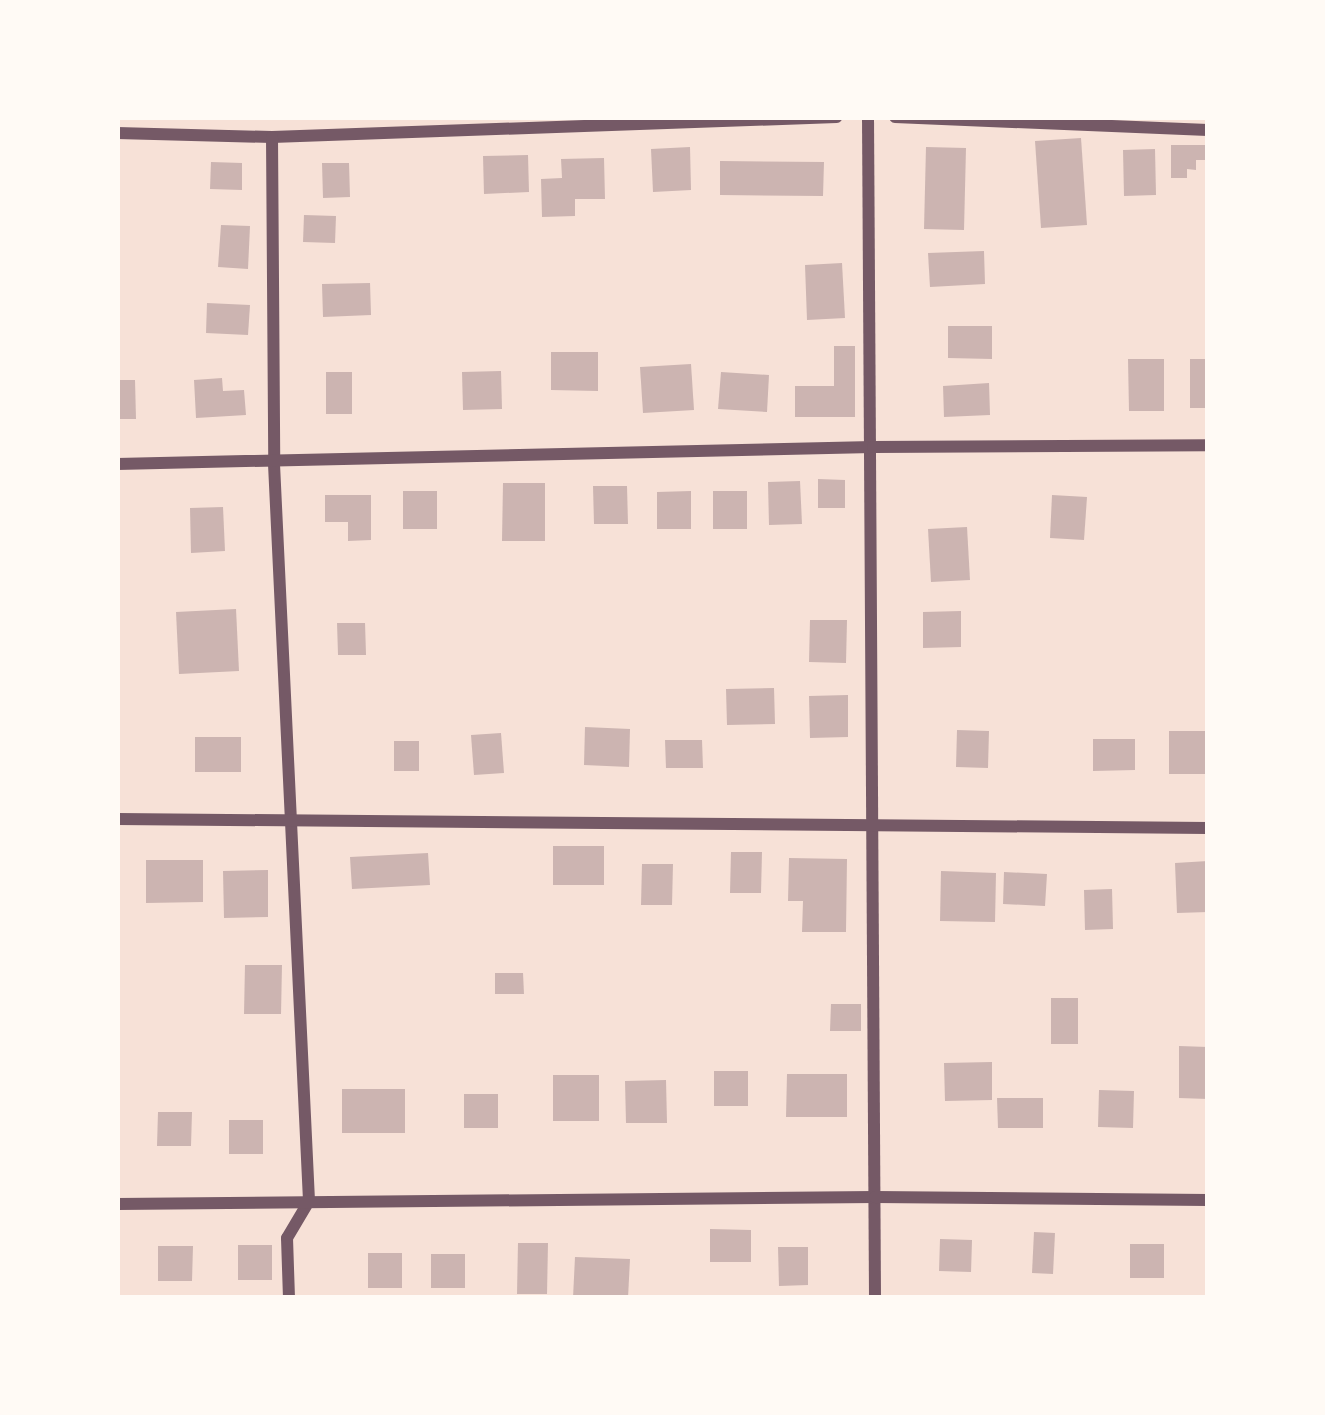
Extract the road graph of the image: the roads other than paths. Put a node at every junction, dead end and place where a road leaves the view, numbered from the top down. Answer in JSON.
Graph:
{"nodes":[{"id":1,"x":837,"y":117,"type":"edge"},
{"id":2,"x":868,"y":117,"type":"edge"},
{"id":3,"x":895,"y":117,"type":"edge"},
{"id":4,"x":1208,"y":130,"type":"edge"},
{"id":5,"x":117,"y":133,"type":"edge"},
{"id":6,"x":272,"y":136,"type":"junction"},
{"id":7,"x":1208,"y":445,"type":"edge"},
{"id":8,"x":873,"y":447,"type":"junction"},
{"id":9,"x":117,"y":464,"type":"edge"},
{"id":10,"x":274,"y":464,"type":"junction"},
{"id":11,"x":290,"y":818,"type":"junction"},
{"id":12,"x":117,"y":820,"type":"edge"},
{"id":13,"x":1208,"y":828,"type":"edge"},
{"id":14,"x":870,"y":829,"type":"junction"},
{"id":15,"x":875,"y":1197,"type":"junction"},
{"id":16,"x":1208,"y":1200,"type":"edge"},
{"id":17,"x":309,"y":1201,"type":"junction"},
{"id":18,"x":117,"y":1204,"type":"edge"},
{"id":19,"x":289,"y":1298,"type":"edge"},
{"id":20,"x":875,"y":1298,"type":"edge"}],
"edges":[{"from":1,"to":6,"type":"street"},
{"from":2,"to":8,"type":"street"},
{"from":3,"to":4,"type":"street"},
{"from":5,"to":6,"type":"street"},
{"from":6,"to":10,"type":"street"},
{"from":7,"to":8,"type":"street"},
{"from":8,"to":10,"type":"street"},
{"from":8,"to":14,"type":"street"},
{"from":9,"to":10,"type":"street"},
{"from":10,"to":11,"type":"street"},
{"from":11,"to":12,"type":"street"},
{"from":11,"to":14,"type":"street"},
{"from":11,"to":17,"type":"street"},
{"from":13,"to":14,"type":"street"},
{"from":14,"to":15,"type":"street"},
{"from":15,"to":16,"type":"street"},
{"from":15,"to":17,"type":"street"},
{"from":15,"to":20,"type":"street"},
{"from":17,"to":18,"type":"street"},
{"from":17,"to":19,"type":"street"}]}
